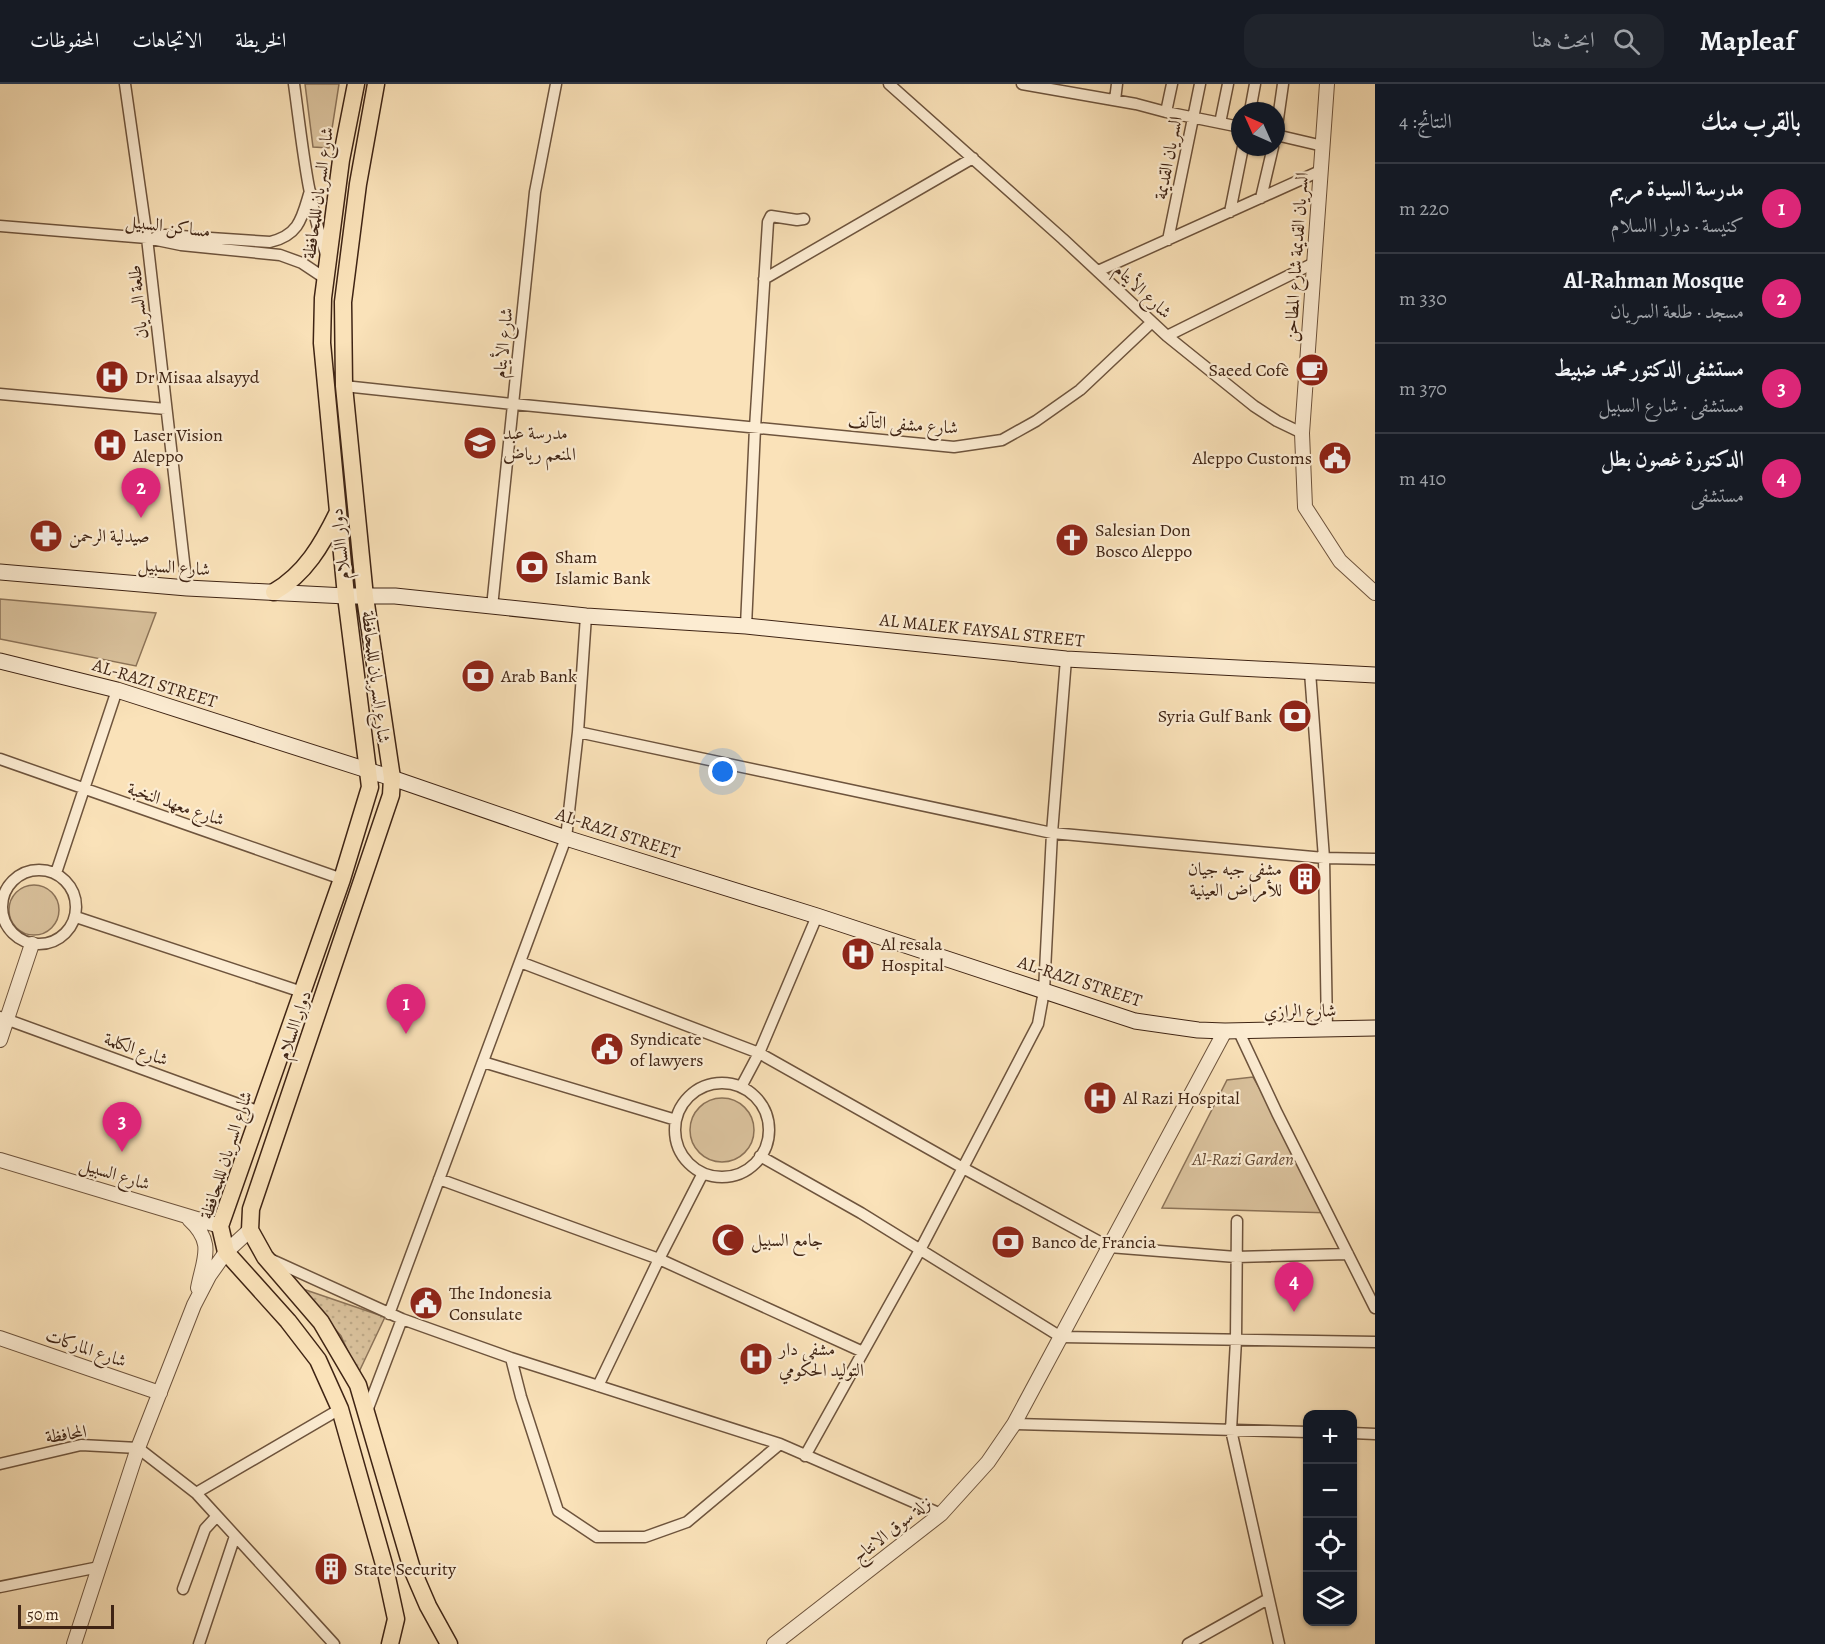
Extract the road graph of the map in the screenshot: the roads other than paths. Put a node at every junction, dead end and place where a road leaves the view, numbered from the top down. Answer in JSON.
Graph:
{"nodes":[{"id":1,"x":125,"y":84,"type":"edge"},
{"id":2,"x":294,"y":84,"type":"edge"},
{"id":3,"x":356,"y":84,"type":"edge"},
{"id":4,"x":376,"y":84,"type":"edge"},
{"id":5,"x":556,"y":84,"type":"edge"},
{"id":6,"x":889,"y":84,"type":"edge"},
{"id":7,"x":1022,"y":84,"type":"edge"},
{"id":8,"x":1118,"y":84,"type":"edge"},
{"id":9,"x":1172,"y":84,"type":"edge"},
{"id":10,"x":1200,"y":84,"type":"edge"},
{"id":11,"x":1227,"y":84,"type":"edge"},
{"id":12,"x":1254,"y":84,"type":"edge"},
{"id":13,"x":1283,"y":84,"type":"edge"},
{"id":14,"x":1327,"y":84,"type":"edge"},
{"id":15,"x":1115,"y":100,"type":"junction"},
{"id":16,"x":1251,"y":102,"type":"edge"},
{"id":17,"x":1280,"y":102,"type":"edge"},
{"id":18,"x":1166,"y":112,"type":"junction"},
{"id":19,"x":1193,"y":117,"type":"junction"},
{"id":20,"x":1220,"y":123,"type":"junction"},
{"id":21,"x":1231,"y":125,"type":"edge"},
{"id":22,"x":1285,"y":136,"type":"edge"},
{"id":23,"x":1323,"y":146,"type":"junction"},
{"id":24,"x":1241,"y":156,"type":"edge"},
{"id":25,"x":1271,"y":156,"type":"edge"},
{"id":26,"x":973,"y":158,"type":"junction"},
{"id":27,"x":1320,"y":171,"type":"junction"},
{"id":28,"x":310,"y":191,"type":"junction"},
{"id":29,"x":1261,"y":198,"type":"junction"},
{"id":30,"x":1230,"y":212,"type":"junction"},
{"id":31,"x":804,"y":219,"type":"dead end"},
{"id":32,"x":0,"y":226,"type":"edge"},
{"id":33,"x":147,"y":238,"type":"junction"},
{"id":34,"x":1168,"y":240,"type":"junction"},
{"id":35,"x":328,"y":260,"type":"junction"},
{"id":36,"x":1314,"y":263,"type":"junction"},
{"id":37,"x":1098,"y":271,"type":"junction"},
{"id":38,"x":326,"y":279,"type":"junction"},
{"id":39,"x":764,"y":279,"type":"junction"},
{"id":40,"x":1152,"y":322,"type":"junction"},
{"id":41,"x":1167,"y":336,"type":"junction"},
{"id":42,"x":344,"y":386,"type":"junction"},
{"id":43,"x":0,"y":394,"type":"edge"},
{"id":44,"x":513,"y":405,"type":"junction"},
{"id":45,"x":166,"y":409,"type":"junction"},
{"id":46,"x":755,"y":428,"type":"junction"},
{"id":47,"x":1302,"y":433,"type":"junction"},
{"id":48,"x":338,"y":512,"type":"junction"},
{"id":49,"x":0,"y":572,"type":"edge"},
{"id":50,"x":187,"y":588,"type":"junction"},
{"id":51,"x":274,"y":592,"type":"junction"},
{"id":52,"x":1375,"y":593,"type":"edge"},
{"id":53,"x":346,"y":596,"type":"junction"},
{"id":54,"x":365,"y":597,"type":"junction"},
{"id":55,"x":492,"y":607,"type":"junction"},
{"id":56,"x":586,"y":616,"type":"junction"},
{"id":57,"x":746,"y":626,"type":"junction"},
{"id":58,"x":1066,"y":659,"type":"junction"},
{"id":59,"x":0,"y":661,"type":"edge"},
{"id":60,"x":1310,"y":672,"type":"junction"},
{"id":61,"x":1375,"y":675,"type":"edge"},
{"id":62,"x":117,"y":690,"type":"junction"},
{"id":63,"x":578,"y":732,"type":"junction"},
{"id":64,"x":0,"y":759,"type":"edge"},
{"id":65,"x":368,"y":771,"type":"junction"},
{"id":66,"x":392,"y":778,"type":"junction"},
{"id":67,"x":84,"y":789,"type":"junction"},
{"id":68,"x":1052,"y":833,"type":"junction"},
{"id":69,"x":566,"y":838,"type":"junction"},
{"id":70,"x":1324,"y":858,"type":"junction"},
{"id":71,"x":1375,"y":859,"type":"edge"},
{"id":72,"x":56,"y":873,"type":"junction"},
{"id":73,"x":342,"y":879,"type":"junction"},
{"id":74,"x":2,"y":893,"type":"edge"},
{"id":75,"x":817,"y":916,"type":"junction"},
{"id":76,"x":75,"y":917,"type":"junction"},
{"id":77,"x":32,"y":944,"type":"junction"},
{"id":78,"x":520,"y":962,"type":"junction"},
{"id":79,"x":1044,"y":991,"type":"junction"},
{"id":80,"x":302,"y":992,"type":"junction"},
{"id":81,"x":3,"y":1018,"type":"edge"},
{"id":82,"x":1375,"y":1028,"type":"edge"},
{"id":83,"x":1327,"y":1030,"type":"junction"},
{"id":84,"x":1232,"y":1031,"type":"junction"},
{"id":85,"x":0,"y":1040,"type":"edge"},
{"id":86,"x":759,"y":1053,"type":"junction"},
{"id":87,"x":483,"y":1062,"type":"junction"},
{"id":88,"x":741,"y":1087,"type":"junction"},
{"id":89,"x":260,"y":1113,"type":"junction"},
{"id":90,"x":676,"y":1120,"type":"junction"},
{"id":91,"x":760,"y":1156,"type":"junction"},
{"id":92,"x":0,"y":1160,"type":"edge"},
{"id":93,"x":963,"y":1168,"type":"junction"},
{"id":94,"x":703,"y":1173,"type":"junction"},
{"id":95,"x":439,"y":1179,"type":"junction"},
{"id":96,"x":186,"y":1216,"type":"junction"},
{"id":97,"x":1237,"y":1221,"type":"dead end"},
{"id":98,"x":220,"y":1226,"type":"junction"},
{"id":99,"x":250,"y":1230,"type":"junction"},
{"id":100,"x":1108,"y":1247,"type":"junction"},
{"id":101,"x":920,"y":1250,"type":"junction"},
{"id":102,"x":226,"y":1252,"type":"junction"},
{"id":103,"x":1348,"y":1254,"type":"junction"},
{"id":104,"x":265,"y":1257,"type":"junction"},
{"id":105,"x":1236,"y":1257,"type":"junction"},
{"id":106,"x":659,"y":1259,"type":"junction"},
{"id":107,"x":194,"y":1305,"type":"junction"},
{"id":108,"x":1375,"y":1308,"type":"edge"},
{"id":109,"x":389,"y":1314,"type":"junction"},
{"id":110,"x":402,"y":1319,"type":"junction"},
{"id":111,"x":1061,"y":1337,"type":"junction"},
{"id":112,"x":0,"y":1338,"type":"edge"},
{"id":113,"x":1236,"y":1340,"type":"junction"},
{"id":114,"x":1375,"y":1342,"type":"edge"},
{"id":115,"x":863,"y":1352,"type":"junction"},
{"id":116,"x":511,"y":1358,"type":"junction"},
{"id":117,"x":598,"y":1386,"type":"junction"},
{"id":118,"x":160,"y":1393,"type":"junction"},
{"id":119,"x":340,"y":1410,"type":"junction"},
{"id":120,"x":367,"y":1411,"type":"junction"},
{"id":121,"x":1014,"y":1424,"type":"junction"},
{"id":122,"x":1231,"y":1430,"type":"junction"},
{"id":123,"x":1303,"y":1432,"type":"edge"},
{"id":124,"x":1357,"y":1433,"type":"edge"},
{"id":125,"x":1375,"y":1434,"type":"edge"},
{"id":126,"x":780,"y":1444,"type":"junction"},
{"id":127,"x":138,"y":1448,"type":"junction"},
{"id":128,"x":805,"y":1456,"type":"junction"},
{"id":129,"x":0,"y":1464,"type":"edge"},
{"id":130,"x":196,"y":1493,"type":"junction"},
{"id":131,"x":941,"y":1514,"type":"junction"},
{"id":132,"x":218,"y":1516,"type":"junction"},
{"id":133,"x":235,"y":1536,"type":"junction"},
{"id":134,"x":99,"y":1568,"type":"junction"},
{"id":135,"x":0,"y":1587,"type":"edge"},
{"id":136,"x":183,"y":1589,"type":"dead end"},
{"id":137,"x":1268,"y":1599,"type":"junction"},
{"id":138,"x":778,"y":1643,"type":"edge"},
{"id":139,"x":74,"y":1644,"type":"edge"},
{"id":140,"x":199,"y":1644,"type":"edge"},
{"id":141,"x":334,"y":1644,"type":"edge"},
{"id":142,"x":390,"y":1644,"type":"edge"},
{"id":143,"x":449,"y":1644,"type":"edge"},
{"id":144,"x":1188,"y":1644,"type":"edge"},
{"id":145,"x":1279,"y":1644,"type":"edge"}],
"edges":[{"from":1,"to":33,"type":"street","name":"طلعة السريان"},
{"from":2,"to":28,"type":"street"},
{"from":3,"to":35,"type":"main road","name":"شارع السريان لللمحافظة"},
{"from":4,"to":42,"type":"main road","name":"دوار االسلام"},
{"from":5,"to":44,"type":"street","name":"شارع الأيتام"},
{"from":6,"to":26,"type":"street","name":"شارع الأيتام"},
{"from":7,"to":15,"type":"street"},
{"from":8,"to":15,"type":"street"},
{"from":9,"to":18,"type":"street","name":"السريان القديمة"},
{"from":10,"to":19,"type":"street","name":"السريان القديمة"},
{"from":11,"to":20,"type":"street"},
{"from":12,"to":16,"type":"street"},
{"from":13,"to":17,"type":"street"},
{"from":14,"to":23,"type":"street","name":"السريان القديمة شارع المطاحن"},
{"from":15,"to":18,"type":"street"},
{"from":18,"to":19,"type":"street"},
{"from":19,"to":20,"type":"street"},
{"from":19,"to":34,"type":"street","name":"السريان القديمة"},
{"from":20,"to":21,"type":"street"},
{"from":22,"to":23,"type":"street"},
{"from":23,"to":27,"type":"street","name":"السريان القديمة شارع المطاحن"},
{"from":24,"to":30,"type":"street"},
{"from":25,"to":29,"type":"street"},
{"from":26,"to":37,"type":"street","name":"شارع الأيتام"},
{"from":26,"to":39,"type":"street"},
{"from":27,"to":29,"type":"street"},
{"from":27,"to":36,"type":"street","name":"السريان القديمة شارع المطاحن"},
{"from":28,"to":33,"type":"street"},
{"from":28,"to":35,"type":"street"},
{"from":29,"to":30,"type":"street"},
{"from":30,"to":34,"type":"street"},
{"from":31,"to":39,"type":"street"},
{"from":32,"to":33,"type":"street","name":"مساكن السبيل"},
{"from":33,"to":38,"type":"street","name":"مساكن السبيل"},
{"from":33,"to":45,"type":"street","name":"طلعة السريان"},
{"from":34,"to":37,"type":"street"},
{"from":35,"to":38,"type":"main road","name":"شارع السريان لللمحافظة"},
{"from":36,"to":41,"type":"street"},
{"from":36,"to":47,"type":"street","name":"السريان القديمة شارع المطاحن"},
{"from":37,"to":40,"type":"street","name":"شارع الأيتام"},
{"from":38,"to":48,"type":"main road","name":"شارع السريان لللمحافظة"},
{"from":39,"to":46,"type":"street"},
{"from":40,"to":41,"type":"street","name":"شارع الأيتام"},
{"from":40,"to":46,"type":"street","name":"شارع مشفى التآلف"},
{"from":41,"to":47,"type":"street","name":"شارع الأيتام"},
{"from":42,"to":44,"type":"street","name":"شارع مشفى التآلف"},
{"from":42,"to":54,"type":"main road","name":"دوار االسلام"},
{"from":43,"to":45,"type":"street"},
{"from":44,"to":46,"type":"street","name":"شارع مشفى التآلف"},
{"from":44,"to":55,"type":"street","name":"شارع الأيتام"},
{"from":45,"to":50,"type":"street","name":"طلعة السريان"},
{"from":46,"to":57,"type":"street"},
{"from":47,"to":52,"type":"street","name":"السريان القديمة شارع المطاحن"},
{"from":48,"to":51,"type":"main road"},
{"from":48,"to":53,"type":"main road","name":"شارع السريان لللمحافظة"},
{"from":49,"to":50,"type":"main road","name":"شارع السبيل"},
{"from":50,"to":51,"type":"main road","name":"شارع السبيل"},
{"from":51,"to":53,"type":"main road","name":"شارع السبيل"},
{"from":53,"to":54,"type":"main road","name":"AL MALEK FAYSAL STREET"},
{"from":53,"to":65,"type":"main road","name":"شارع السريان لللمحافظة"},
{"from":54,"to":55,"type":"main road","name":"AL MALEK FAYSAL STREET"},
{"from":54,"to":66,"type":"main road","name":"دوار االسلام"},
{"from":55,"to":56,"type":"main road","name":"AL MALEK FAYSAL STREET"},
{"from":56,"to":57,"type":"main road","name":"AL MALEK FAYSAL STREET"},
{"from":56,"to":63,"type":"street"},
{"from":57,"to":58,"type":"main road","name":"AL MALEK FAYSAL STREET"},
{"from":58,"to":60,"type":"main road","name":"AL MALEK FAYSAL STREET"},
{"from":58,"to":68,"type":"street"},
{"from":59,"to":62,"type":"main road","name":"AL-RAZI STREET"},
{"from":60,"to":61,"type":"main road","name":"AL MALEK FAYSAL STREET"},
{"from":60,"to":70,"type":"street"},
{"from":62,"to":65,"type":"main road","name":"AL-RAZI STREET"},
{"from":62,"to":67,"type":"street"},
{"from":63,"to":68,"type":"street"},
{"from":63,"to":69,"type":"street"},
{"from":64,"to":67,"type":"street","name":"شارع معهد النخبة"},
{"from":65,"to":66,"type":"main road","name":"AL-RAZI STREET"},
{"from":65,"to":73,"type":"main road","name":"شارع السريان لللمحافظة"},
{"from":66,"to":69,"type":"main road","name":"AL-RAZI STREET"},
{"from":66,"to":99,"type":"main road","name":"دوار االسلام"},
{"from":67,"to":72,"type":"street"},
{"from":67,"to":73,"type":"street","name":"شارع معهد النخبة"},
{"from":68,"to":70,"type":"street"},
{"from":68,"to":79,"type":"street"},
{"from":69,"to":75,"type":"main road","name":"AL-RAZI STREET"},
{"from":69,"to":78,"type":"street"},
{"from":70,"to":71,"type":"street"},
{"from":70,"to":83,"type":"street"},
{"from":72,"to":74,"type":"street"},
{"from":72,"to":76,"type":"street"},
{"from":73,"to":80,"type":"main road","name":"شارع السريان لللمحافظة"},
{"from":74,"to":77,"type":"street"},
{"from":75,"to":79,"type":"main road","name":"AL-RAZI STREET"},
{"from":75,"to":86,"type":"street"},
{"from":76,"to":77,"type":"street"},
{"from":76,"to":80,"type":"street"},
{"from":77,"to":81,"type":"street"},
{"from":78,"to":86,"type":"street"},
{"from":78,"to":87,"type":"street"},
{"from":79,"to":84,"type":"main road","name":"AL-RAZI STREET"},
{"from":79,"to":93,"type":"street"},
{"from":80,"to":89,"type":"main road","name":"شارع السريان لللمحافظة"},
{"from":81,"to":85,"type":"street"},
{"from":81,"to":89,"type":"street","name":"شارع الكلمة"},
{"from":82,"to":83,"type":"main road","name":"شارع الرازي"},
{"from":83,"to":84,"type":"main road","name":"شارع الرازي"},
{"from":84,"to":100,"type":"street","name":"نزلة سوق الانتاج"},
{"from":84,"to":103,"type":"street"},
{"from":86,"to":88,"type":"street"},
{"from":86,"to":93,"type":"street"},
{"from":87,"to":90,"type":"street"},
{"from":87,"to":95,"type":"street"},
{"from":88,"to":90,"type":"street"},
{"from":88,"to":91,"type":"street"},
{"from":89,"to":98,"type":"main road","name":"شارع السريان لللمحافظة"},
{"from":90,"to":94,"type":"street"},
{"from":91,"to":94,"type":"street"},
{"from":91,"to":101,"type":"street"},
{"from":92,"to":96,"type":"street","name":"شارع السبيل"},
{"from":93,"to":100,"type":"street"},
{"from":93,"to":101,"type":"street"},
{"from":94,"to":106,"type":"street"},
{"from":95,"to":106,"type":"street"},
{"from":95,"to":109,"type":"street"},
{"from":96,"to":98,"type":"street","name":"شارع السبيل"},
{"from":96,"to":107,"type":"street"},
{"from":97,"to":105,"type":"street"},
{"from":98,"to":102,"type":"main road","name":"شارع السريان لللمحافظة"},
{"from":99,"to":102,"type":"street"},
{"from":99,"to":104,"type":"main road"},
{"from":100,"to":105,"type":"street"},
{"from":100,"to":111,"type":"street","name":"نزلة سوق الانتاج"},
{"from":101,"to":111,"type":"street"},
{"from":101,"to":115,"type":"street"},
{"from":102,"to":107,"type":"street"},
{"from":102,"to":119,"type":"main road"},
{"from":103,"to":105,"type":"street"},
{"from":103,"to":108,"type":"street"},
{"from":104,"to":109,"type":"street"},
{"from":104,"to":120,"type":"main road"},
{"from":105,"to":113,"type":"street"},
{"from":106,"to":115,"type":"street"},
{"from":106,"to":117,"type":"street"},
{"from":107,"to":118,"type":"street"},
{"from":109,"to":110,"type":"street"},
{"from":110,"to":116,"type":"street"},
{"from":110,"to":120,"type":"street"},
{"from":111,"to":113,"type":"street"},
{"from":111,"to":121,"type":"street","name":"نزلة سوق الانتاج"},
{"from":112,"to":118,"type":"street","name":"شارع الماركات"},
{"from":113,"to":114,"type":"street"},
{"from":113,"to":122,"type":"street"},
{"from":115,"to":128,"type":"street"},
{"from":116,"to":117,"type":"street"},
{"from":116,"to":126,"type":"street"},
{"from":117,"to":126,"type":"street"},
{"from":118,"to":127,"type":"street"},
{"from":119,"to":130,"type":"street"},
{"from":119,"to":142,"type":"main road"},
{"from":120,"to":143,"type":"main road"},
{"from":121,"to":122,"type":"street"},
{"from":121,"to":131,"type":"street","name":"نزلة سوق الانتاج"},
{"from":122,"to":123,"type":"street"},
{"from":122,"to":137,"type":"street"},
{"from":124,"to":125,"type":"street"},
{"from":126,"to":128,"type":"street"},
{"from":127,"to":129,"type":"street","name":"المحافظة"},
{"from":127,"to":130,"type":"street"},
{"from":127,"to":134,"type":"street"},
{"from":128,"to":131,"type":"street"},
{"from":130,"to":132,"type":"street"},
{"from":131,"to":138,"type":"street","name":"نزلة سوق الانتاج"},
{"from":132,"to":133,"type":"street"},
{"from":132,"to":136,"type":"street"},
{"from":133,"to":140,"type":"street"},
{"from":133,"to":141,"type":"street"},
{"from":134,"to":135,"type":"street"},
{"from":134,"to":139,"type":"street"},
{"from":137,"to":144,"type":"street"},
{"from":137,"to":145,"type":"street"}]}
